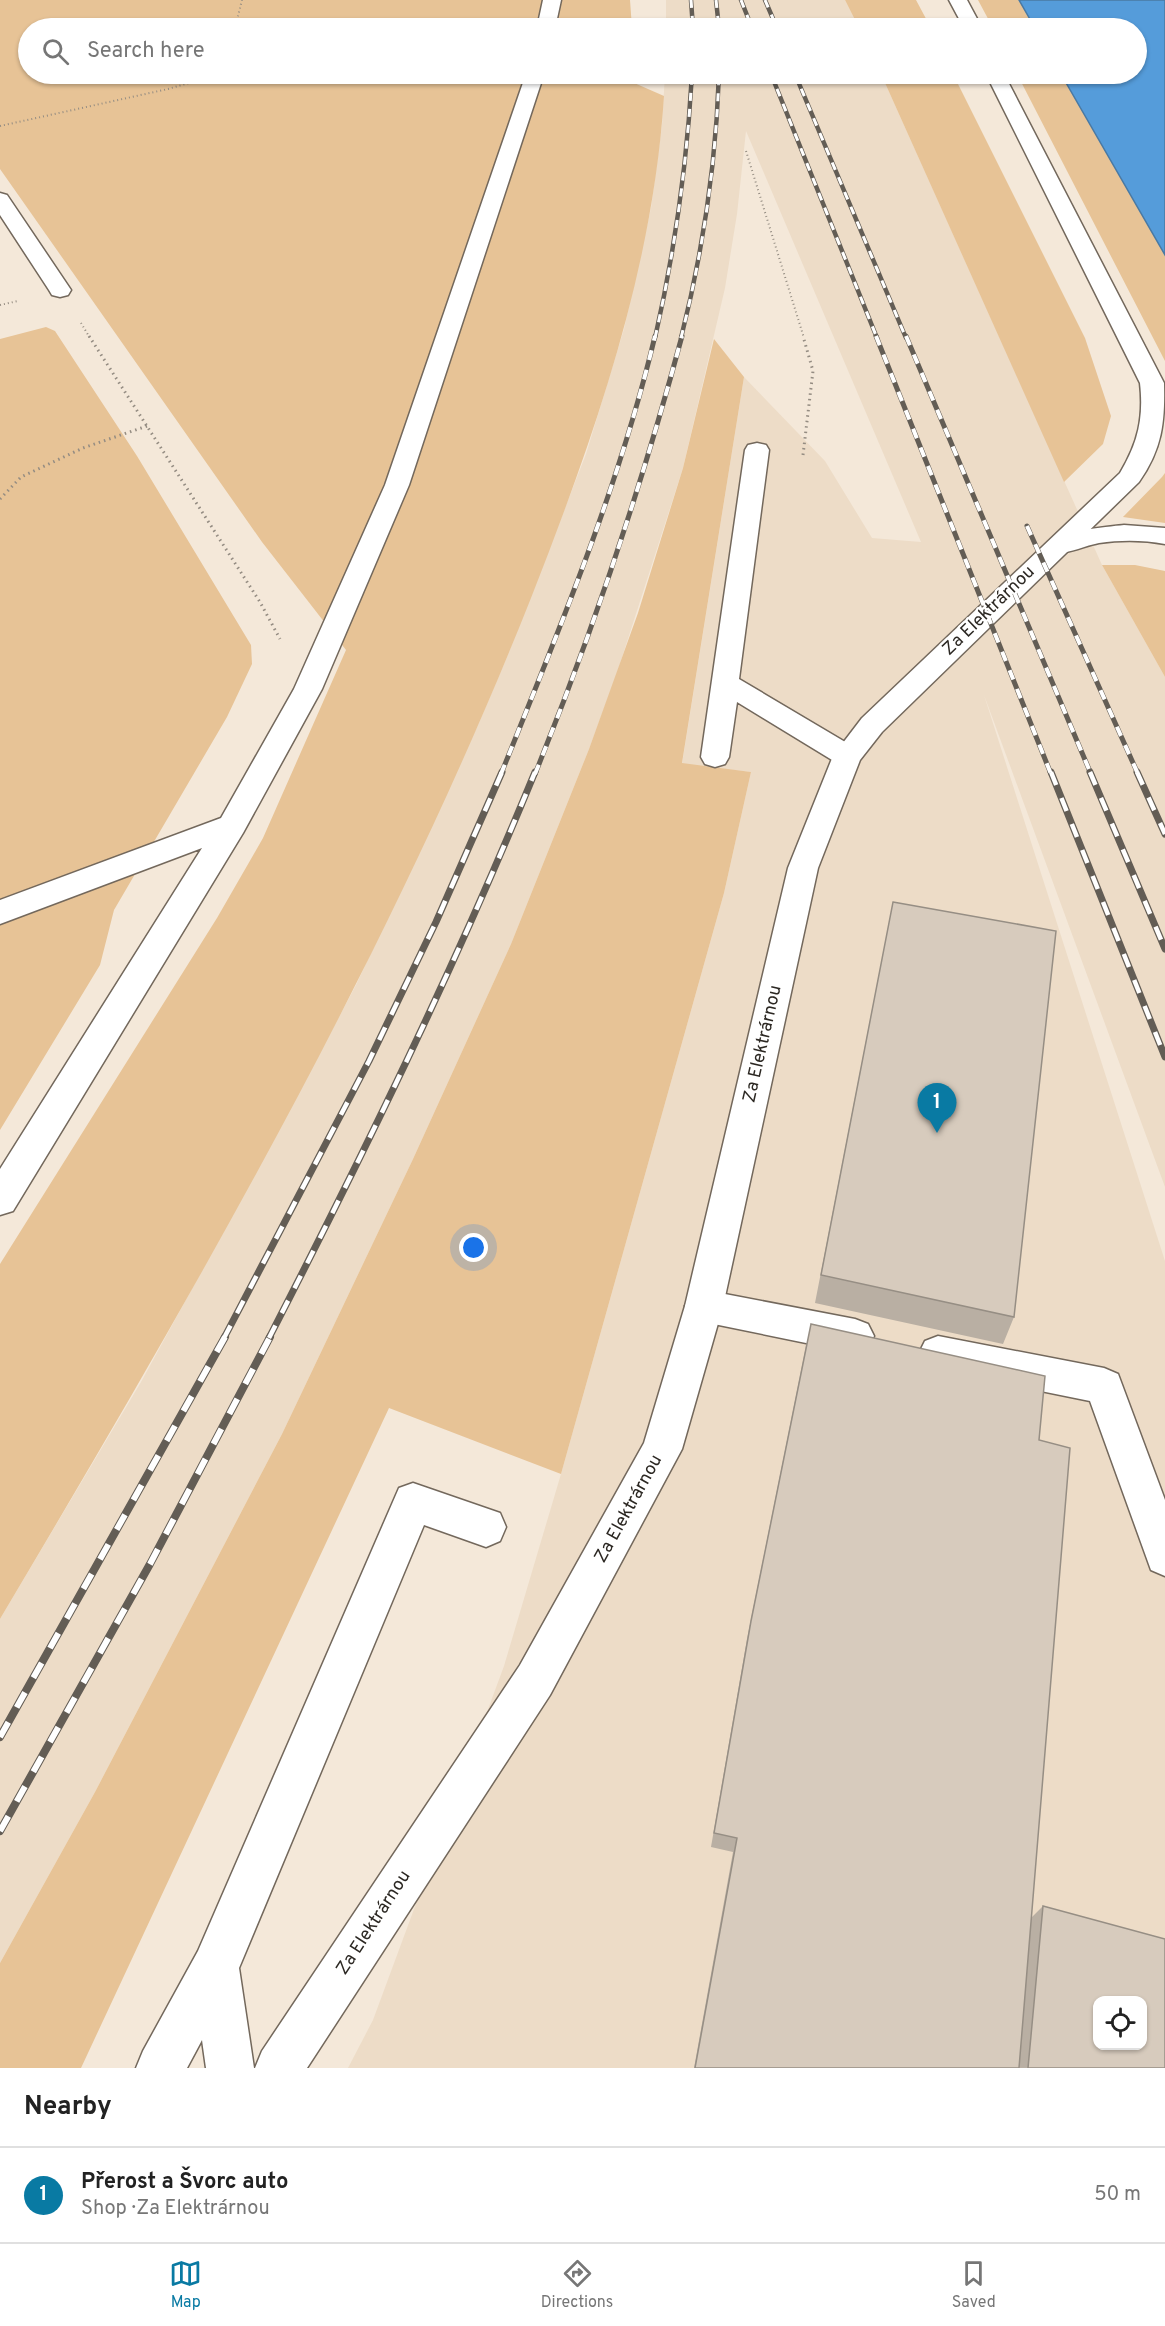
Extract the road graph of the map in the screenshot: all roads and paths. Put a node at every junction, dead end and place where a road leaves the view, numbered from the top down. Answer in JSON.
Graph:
{"nodes":[{"id":1,"x":242,"y":0,"type":"edge"},
{"id":2,"x":552,"y":0,"type":"edge"},
{"id":3,"x":958,"y":0,"type":"edge"},
{"id":4,"x":238,"y":18,"type":"edge"},
{"id":5,"x":548,"y":18,"type":"edge"},
{"id":6,"x":968,"y":18,"type":"edge"},
{"id":7,"x":185,"y":84,"type":"edge"},
{"id":8,"x":532,"y":84,"type":"edge"},
{"id":9,"x":1000,"y":84,"type":"edge"},
{"id":10,"x":0,"y":126,"type":"edge"},
{"id":11,"x":746,"y":151,"type":"dead end"},
{"id":12,"x":0,"y":199,"type":"edge"},
{"id":13,"x":60,"y":290,"type":"junction"},
{"id":14,"x":0,"y":305,"type":"edge"},
{"id":15,"x":1152,"y":383,"type":"junction"},
{"id":16,"x":1165,"y":408,"type":"edge"},
{"id":17,"x":147,"y":426,"type":"junction"},
{"id":18,"x":758,"y":450,"type":"dead end"},
{"id":19,"x":803,"y":459,"type":"dead end"},
{"id":20,"x":0,"y":499,"type":"edge"},
{"id":21,"x":1165,"y":536,"type":"edge"},
{"id":22,"x":1058,"y":546,"type":"junction"},
{"id":23,"x":724,"y":682,"type":"junction"},
{"id":24,"x":308,"y":689,"type":"junction"},
{"id":25,"x":847,"y":756,"type":"junction"},
{"id":26,"x":715,"y":757,"type":"dead end"},
{"id":27,"x":231,"y":825,"type":"junction"},
{"id":28,"x":0,"y":912,"type":"edge"},
{"id":29,"x":0,"y":1200,"type":"edge"},
{"id":30,"x":704,"y":1306,"type":"junction"},
{"id":31,"x":486,"y":1527,"type":"dead end"},
{"id":32,"x":1165,"y":1556,"type":"edge"},
{"id":33,"x":216,"y":1968,"type":"junction"},
{"id":34,"x":160,"y":2068,"type":"edge"},
{"id":35,"x":230,"y":2068,"type":"edge"},
{"id":36,"x":279,"y":2068,"type":"edge"}],
"edges":[{"from":1,"to":4,"type":"path"},
{"from":2,"to":5,"type":"street"},
{"from":3,"to":6,"type":"street"},
{"from":7,"to":10,"type":"path"},
{"from":8,"to":24,"type":"street"},
{"from":9,"to":15,"type":"street","name":"Za Elektrárnou"},
{"from":11,"to":19,"type":"path"},
{"from":12,"to":13,"type":"street"},
{"from":13,"to":14,"type":"path"},
{"from":13,"to":17,"type":"path"},
{"from":15,"to":16,"type":"street"},
{"from":15,"to":22,"type":"street","name":"Za Elektrárnou"},
{"from":17,"to":20,"type":"path"},
{"from":17,"to":24,"type":"path"},
{"from":18,"to":23,"type":"street"},
{"from":21,"to":22,"type":"street"},
{"from":22,"to":25,"type":"street","name":"Za Elektrárnou"},
{"from":23,"to":25,"type":"street"},
{"from":23,"to":26,"type":"street"},
{"from":24,"to":27,"type":"street"},
{"from":25,"to":30,"type":"street","name":"Za Elektrárnou"},
{"from":27,"to":28,"type":"street"},
{"from":27,"to":29,"type":"street"},
{"from":30,"to":32,"type":"street"},
{"from":30,"to":36,"type":"street","name":"Za Elektrárnou"},
{"from":31,"to":33,"type":"street"},
{"from":33,"to":34,"type":"street"},
{"from":33,"to":35,"type":"street"}]}
